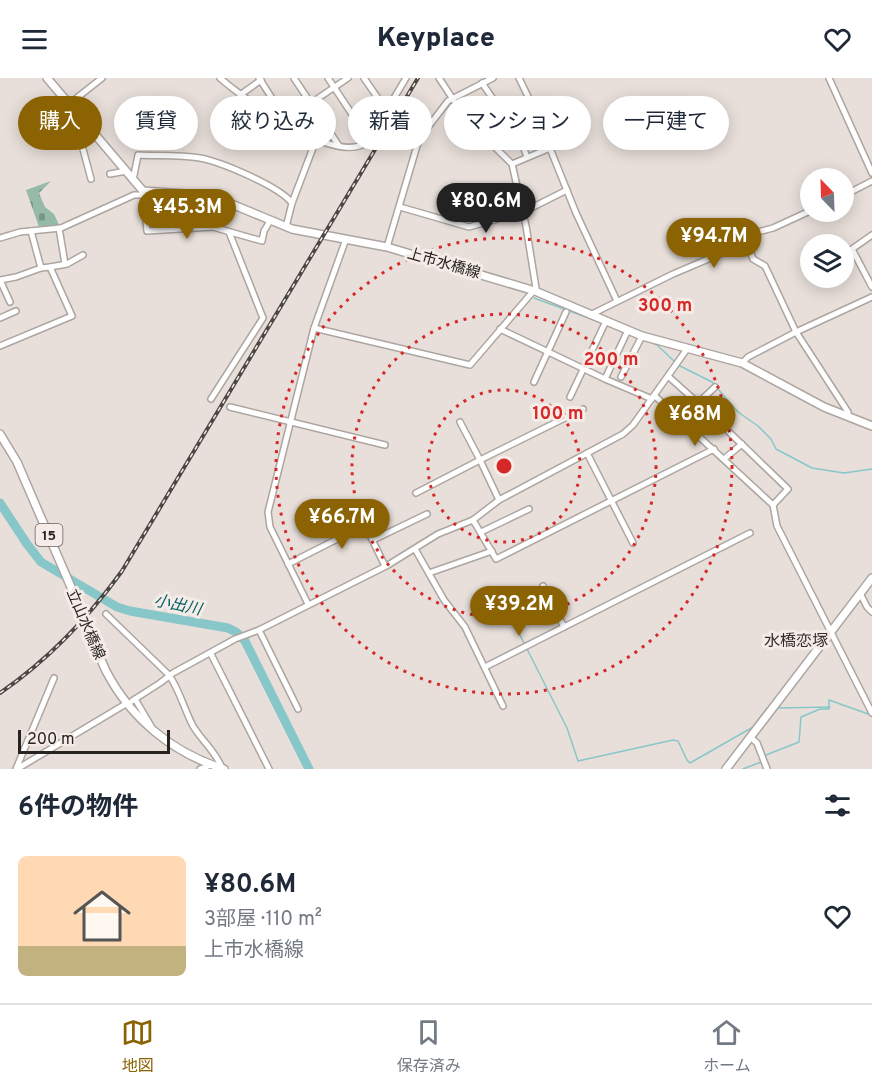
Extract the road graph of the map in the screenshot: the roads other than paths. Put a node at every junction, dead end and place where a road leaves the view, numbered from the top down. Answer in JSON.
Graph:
{"nodes":[{"id":1,"x":102,"y":78,"type":"edge"},
{"id":2,"x":220,"y":78,"type":"edge"},
{"id":3,"x":294,"y":78,"type":"edge"},
{"id":4,"x":328,"y":78,"type":"edge"},
{"id":5,"x":348,"y":78,"type":"edge"},
{"id":6,"x":364,"y":78,"type":"edge"},
{"id":7,"x":439,"y":78,"type":"edge"},
{"id":8,"x":493,"y":78,"type":"edge"},
{"id":9,"x":519,"y":78,"type":"edge"},
{"id":10,"x":829,"y":78,"type":"edge"},
{"id":11,"x":51,"y":79,"type":"edge"},
{"id":12,"x":260,"y":79,"type":"edge"},
{"id":13,"x":403,"y":80,"type":"edge"},
{"id":14,"x":482,"y":83,"type":"junction"},
{"id":15,"x":334,"y":87,"type":"junction"},
{"id":16,"x":240,"y":95,"type":"joint"},
{"id":17,"x":63,"y":96,"type":"edge"},
{"id":18,"x":79,"y":96,"type":"edge"},
{"id":19,"x":271,"y":96,"type":"edge"},
{"id":20,"x":306,"y":96,"type":"edge"},
{"id":21,"x":321,"y":96,"type":"edge"},
{"id":22,"x":376,"y":96,"type":"edge"},
{"id":23,"x":394,"y":96,"type":"edge"},
{"id":24,"x":452,"y":96,"type":"edge"},
{"id":25,"x":455,"y":96,"type":"edge"},
{"id":26,"x":527,"y":96,"type":"edge"},
{"id":27,"x":444,"y":106,"type":"edge"},
{"id":28,"x":348,"y":108,"type":"edge"},
{"id":29,"x":336,"y":141,"type":"edge"},
{"id":30,"x":102,"y":143,"type":"edge"},
{"id":31,"x":336,"y":145,"type":"edge"},
{"id":32,"x":339,"y":146,"type":"junction"},
{"id":33,"x":348,"y":147,"type":"edge"},
{"id":34,"x":83,"y":150,"type":"edge"},
{"id":35,"x":312,"y":150,"type":"edge"},
{"id":36,"x":498,"y":150,"type":"edge"},
{"id":37,"x":545,"y":150,"type":"edge"},
{"id":38,"x":551,"y":150,"type":"edge"},
{"id":39,"x":527,"y":157,"type":"junction"},
{"id":40,"x":512,"y":164,"type":"junction"},
{"id":41,"x":126,"y":171,"type":"junction"},
{"id":42,"x":872,"y":173,"type":"edge"},
{"id":43,"x":110,"y":174,"type":"dead end"},
{"id":44,"x":91,"y":179,"type":"dead end"},
{"id":45,"x":133,"y":180,"type":"junction"},
{"id":46,"x":872,"y":182,"type":"edge"},
{"id":47,"x":567,"y":190,"type":"junction"},
{"id":48,"x":854,"y":191,"type":"edge"},
{"id":49,"x":142,"y":193,"type":"junction"},
{"id":50,"x":292,"y":203,"type":"junction"},
{"id":51,"x":400,"y":207,"type":"junction"},
{"id":52,"x":523,"y":212,"type":"junction"},
{"id":53,"x":800,"y":216,"type":"edge"},
{"id":54,"x":270,"y":221,"type":"junction"},
{"id":55,"x":286,"y":227,"type":"junction"},
{"id":56,"x":59,"y":228,"type":"junction"},
{"id":57,"x":31,"y":231,"type":"junction"},
{"id":58,"x":229,"y":232,"type":"junction"},
{"id":59,"x":872,"y":235,"type":"edge"},
{"id":60,"x":0,"y":238,"type":"edge"},
{"id":61,"x":346,"y":239,"type":"junction"},
{"id":62,"x":746,"y":243,"type":"junction"},
{"id":63,"x":387,"y":247,"type":"junction"},
{"id":64,"x":83,"y":255,"type":"dead end"},
{"id":65,"x":65,"y":264,"type":"junction"},
{"id":66,"x":50,"y":267,"type":"junction"},
{"id":67,"x":41,"y":268,"type":"junction"},
{"id":68,"x":872,"y":287,"type":"edge"},
{"id":69,"x":535,"y":291,"type":"junction"},
{"id":70,"x":872,"y":297,"type":"edge"},
{"id":71,"x":617,"y":301,"type":"junction"},
{"id":72,"x":10,"y":302,"type":"dead end"},
{"id":73,"x":16,"y":312,"type":"dead end"},
{"id":74,"x":566,"y":312,"type":"dead end"},
{"id":75,"x":590,"y":315,"type":"junction"},
{"id":76,"x":0,"y":318,"type":"edge"},
{"id":77,"x":606,"y":321,"type":"junction"},
{"id":78,"x":314,"y":328,"type":"junction"},
{"id":79,"x":500,"y":329,"type":"junction"},
{"id":80,"x":628,"y":330,"type":"junction"},
{"id":81,"x":796,"y":332,"type":"junction"},
{"id":82,"x":642,"y":336,"type":"junction"},
{"id":83,"x":0,"y":346,"type":"edge"},
{"id":84,"x":687,"y":349,"type":"junction"},
{"id":85,"x":549,"y":352,"type":"junction"},
{"id":86,"x":742,"y":363,"type":"junction"},
{"id":87,"x":584,"y":369,"type":"junction"},
{"id":88,"x":621,"y":377,"type":"dead end"},
{"id":89,"x":669,"y":377,"type":"junction"},
{"id":90,"x":605,"y":379,"type":"junction"},
{"id":91,"x":534,"y":382,"type":"dead end"},
{"id":92,"x":714,"y":387,"type":"dead end"},
{"id":93,"x":570,"y":397,"type":"dead end"},
{"id":94,"x":653,"y":397,"type":"junction"},
{"id":95,"x":211,"y":399,"type":"dead end"},
{"id":96,"x":698,"y":403,"type":"junction"},
{"id":97,"x":230,"y":407,"type":"dead end"},
{"id":98,"x":583,"y":409,"type":"dead end"},
{"id":99,"x":848,"y":417,"type":"junction"},
{"id":100,"x":682,"y":421,"type":"junction"},
{"id":101,"x":291,"y":422,"type":"junction"},
{"id":102,"x":460,"y":422,"type":"dead end"},
{"id":103,"x":872,"y":426,"type":"edge"},
{"id":104,"x":729,"y":432,"type":"dead end"},
{"id":105,"x":0,"y":434,"type":"edge"},
{"id":106,"x":742,"y":444,"type":"junction"},
{"id":107,"x":385,"y":445,"type":"dead end"},
{"id":108,"x":714,"y":450,"type":"junction"},
{"id":109,"x":587,"y":453,"type":"junction"},
{"id":110,"x":724,"y":459,"type":"junction"},
{"id":111,"x":480,"y":460,"type":"junction"},
{"id":112,"x":416,"y":493,"type":"dead end"},
{"id":113,"x":499,"y":500,"type":"junction"},
{"id":114,"x":613,"y":501,"type":"junction"},
{"id":115,"x":773,"y":505,"type":"junction"},
{"id":116,"x":529,"y":509,"type":"dead end"},
{"id":117,"x":427,"y":514,"type":"dead end"},
{"id":118,"x":473,"y":520,"type":"junction"},
{"id":119,"x":481,"y":532,"type":"junction"},
{"id":120,"x":750,"y":533,"type":"dead end"},
{"id":121,"x":373,"y":540,"type":"junction"},
{"id":122,"x":633,"y":543,"type":"dead end"},
{"id":123,"x":415,"y":549,"type":"junction"},
{"id":124,"x":492,"y":551,"type":"junction"},
{"id":125,"x":288,"y":564,"type":"junction"},
{"id":126,"x":385,"y":566,"type":"junction"},
{"id":127,"x":429,"y":573,"type":"junction"},
{"id":128,"x":872,"y":578,"type":"edge"},
{"id":129,"x":543,"y":586,"type":"dead end"},
{"id":130,"x":860,"y":593,"type":"junction"},
{"id":131,"x":308,"y":604,"type":"junction"},
{"id":132,"x":872,"y":612,"type":"edge"},
{"id":133,"x":106,"y":614,"type":"dead end"},
{"id":134,"x":564,"y":627,"type":"junction"},
{"id":135,"x":259,"y":630,"type":"junction"},
{"id":136,"x":830,"y":632,"type":"junction"},
{"id":137,"x":211,"y":654,"type":"junction"},
{"id":138,"x":485,"y":667,"type":"junction"},
{"id":139,"x":169,"y":675,"type":"junction"},
{"id":140,"x":54,"y":678,"type":"dead end"},
{"id":141,"x":124,"y":705,"type":"dead end"},
{"id":142,"x":503,"y":706,"type":"dead end"},
{"id":143,"x":298,"y":709,"type":"dead end"},
{"id":144,"x":872,"y":712,"type":"edge"},
{"id":145,"x":153,"y":730,"type":"junction"},
{"id":146,"x":750,"y":737,"type":"junction"},
{"id":147,"x":210,"y":765,"type":"junction"},
{"id":148,"x":17,"y":769,"type":"edge"},
{"id":149,"x":200,"y":769,"type":"edge"},
{"id":150,"x":223,"y":769,"type":"edge"},
{"id":151,"x":269,"y":769,"type":"edge"},
{"id":152,"x":726,"y":769,"type":"edge"},
{"id":153,"x":767,"y":769,"type":"edge"}],
"edges":[{"from":1,"to":18,"type":"street"},
{"from":2,"to":16,"type":"street"},
{"from":3,"to":20,"type":"street"},
{"from":4,"to":15,"type":"street"},
{"from":5,"to":15,"type":"street"},
{"from":6,"to":22,"type":"street"},
{"from":7,"to":24,"type":"street"},
{"from":8,"to":14,"type":"street"},
{"from":9,"to":26,"type":"street"},
{"from":10,"to":42,"type":"street"},
{"from":11,"to":17,"type":"main road"},
{"from":12,"to":16,"type":"street"},
{"from":12,"to":19,"type":"street"},
{"from":13,"to":23,"type":"street"},
{"from":14,"to":25,"type":"street"},
{"from":14,"to":39,"type":"street"},
{"from":15,"to":21,"type":"street"},
{"from":15,"to":28,"type":"street"},
{"from":27,"to":51,"type":"street"},
{"from":29,"to":32,"type":"street"},
{"from":30,"to":41,"type":"main road"},
{"from":31,"to":32,"type":"street"},
{"from":32,"to":33,"type":"street"},
{"from":34,"to":44,"type":"street"},
{"from":35,"to":50,"type":"street"},
{"from":36,"to":40,"type":"street"},
{"from":37,"to":39,"type":"street"},
{"from":38,"to":47,"type":"street"},
{"from":39,"to":40,"type":"street"},
{"from":40,"to":52,"type":"street"},
{"from":41,"to":43,"type":"street"},
{"from":41,"to":45,"type":"main road"},
{"from":45,"to":49,"type":"main road"},
{"from":45,"to":50,"type":"street"},
{"from":46,"to":48,"type":"street"},
{"from":47,"to":52,"type":"street"},
{"from":47,"to":71,"type":"street"},
{"from":49,"to":54,"type":"main road","name":"上市水橋線"},
{"from":49,"to":56,"type":"street"},
{"from":49,"to":58,"type":"street"},
{"from":50,"to":55,"type":"street"},
{"from":51,"to":52,"type":"street"},
{"from":51,"to":63,"type":"street"},
{"from":52,"to":69,"type":"street"},
{"from":53,"to":62,"type":"street"},
{"from":54,"to":55,"type":"main road","name":"上市水橋線"},
{"from":54,"to":58,"type":"street"},
{"from":55,"to":61,"type":"main road","name":"上市水橋線"},
{"from":56,"to":57,"type":"street"},
{"from":56,"to":65,"type":"street"},
{"from":57,"to":60,"type":"street"},
{"from":57,"to":67,"type":"street"},
{"from":58,"to":95,"type":"street"},
{"from":59,"to":68,"type":"street"},
{"from":61,"to":63,"type":"main road","name":"上市水橋線"},
{"from":61,"to":78,"type":"street"},
{"from":62,"to":71,"type":"street"},
{"from":62,"to":81,"type":"street"},
{"from":63,"to":69,"type":"main road","name":"上市水橋線"},
{"from":64,"to":65,"type":"street"},
{"from":65,"to":66,"type":"street"},
{"from":66,"to":67,"type":"street"},
{"from":66,"to":83,"type":"street"},
{"from":67,"to":72,"type":"street"},
{"from":69,"to":75,"type":"main road","name":"上市水橋線"},
{"from":69,"to":79,"type":"street"},
{"from":70,"to":81,"type":"street"},
{"from":71,"to":75,"type":"street"},
{"from":73,"to":76,"type":"street"},
{"from":74,"to":85,"type":"street"},
{"from":75,"to":77,"type":"main road","name":"上市水橋線"},
{"from":77,"to":80,"type":"main road","name":"上市水橋線"},
{"from":77,"to":87,"type":"street"},
{"from":78,"to":79,"type":"street"},
{"from":78,"to":101,"type":"street"},
{"from":79,"to":85,"type":"street"},
{"from":80,"to":82,"type":"main road","name":"上市水橋線"},
{"from":80,"to":90,"type":"street"},
{"from":81,"to":86,"type":"street"},
{"from":81,"to":99,"type":"street"},
{"from":82,"to":84,"type":"main road","name":"上市水橋線"},
{"from":82,"to":88,"type":"street"},
{"from":84,"to":86,"type":"main road","name":"上市水橋線"},
{"from":84,"to":89,"type":"street"},
{"from":85,"to":87,"type":"street"},
{"from":85,"to":91,"type":"street"},
{"from":86,"to":99,"type":"main road","name":"上市水橋線"},
{"from":87,"to":90,"type":"street"},
{"from":87,"to":93,"type":"street"},
{"from":89,"to":94,"type":"street"},
{"from":89,"to":96,"type":"street"},
{"from":90,"to":94,"type":"street"},
{"from":92,"to":96,"type":"street"},
{"from":94,"to":100,"type":"street"},
{"from":94,"to":109,"type":"street"},
{"from":96,"to":100,"type":"street"},
{"from":97,"to":101,"type":"street"},
{"from":98,"to":111,"type":"street"},
{"from":99,"to":103,"type":"main road","name":"上市水橋線"},
{"from":100,"to":108,"type":"street"},
{"from":101,"to":107,"type":"street"},
{"from":101,"to":125,"type":"street"},
{"from":102,"to":111,"type":"street"},
{"from":104,"to":106,"type":"street"},
{"from":105,"to":145,"type":"main road","name":"立山水橋線","number":"15","bridge":true},
{"from":106,"to":110,"type":"street"},
{"from":106,"to":115,"type":"street"},
{"from":108,"to":110,"type":"street"},
{"from":108,"to":114,"type":"street"},
{"from":109,"to":113,"type":"street"},
{"from":109,"to":114,"type":"street"},
{"from":110,"to":115,"type":"street"},
{"from":111,"to":112,"type":"street"},
{"from":111,"to":113,"type":"street"},
{"from":113,"to":118,"type":"street"},
{"from":114,"to":122,"type":"street"},
{"from":114,"to":124,"type":"street"},
{"from":115,"to":136,"type":"street"},
{"from":116,"to":119,"type":"street"},
{"from":117,"to":121,"type":"street"},
{"from":118,"to":119,"type":"street"},
{"from":118,"to":123,"type":"street"},
{"from":119,"to":124,"type":"street"},
{"from":120,"to":134,"type":"street"},
{"from":121,"to":125,"type":"street"},
{"from":121,"to":126,"type":"street"},
{"from":123,"to":126,"type":"street"},
{"from":123,"to":127,"type":"street"},
{"from":124,"to":127,"type":"street"},
{"from":125,"to":131,"type":"street"},
{"from":126,"to":131,"type":"street"},
{"from":127,"to":138,"type":"street"},
{"from":128,"to":130,"type":"main road"},
{"from":129,"to":134,"type":"street"},
{"from":130,"to":132,"type":"street"},
{"from":130,"to":136,"type":"main road"},
{"from":131,"to":135,"type":"street"},
{"from":133,"to":139,"type":"street"},
{"from":134,"to":138,"type":"street"},
{"from":135,"to":137,"type":"street"},
{"from":135,"to":143,"type":"street"},
{"from":136,"to":144,"type":"street"},
{"from":136,"to":146,"type":"main road"},
{"from":137,"to":139,"type":"street"},
{"from":137,"to":151,"type":"street"},
{"from":138,"to":142,"type":"street"},
{"from":139,"to":145,"type":"street"},
{"from":139,"to":150,"type":"street"},
{"from":140,"to":148,"type":"street"},
{"from":141,"to":148,"type":"street"},
{"from":145,"to":147,"type":"main road","name":"立山水橋線","number":"15"},
{"from":146,"to":152,"type":"main road"},
{"from":146,"to":153,"type":"street"},
{"from":147,"to":149,"type":"street"},
{"from":147,"to":150,"type":"main road","name":"立山水橋線","number":"15"}]}
